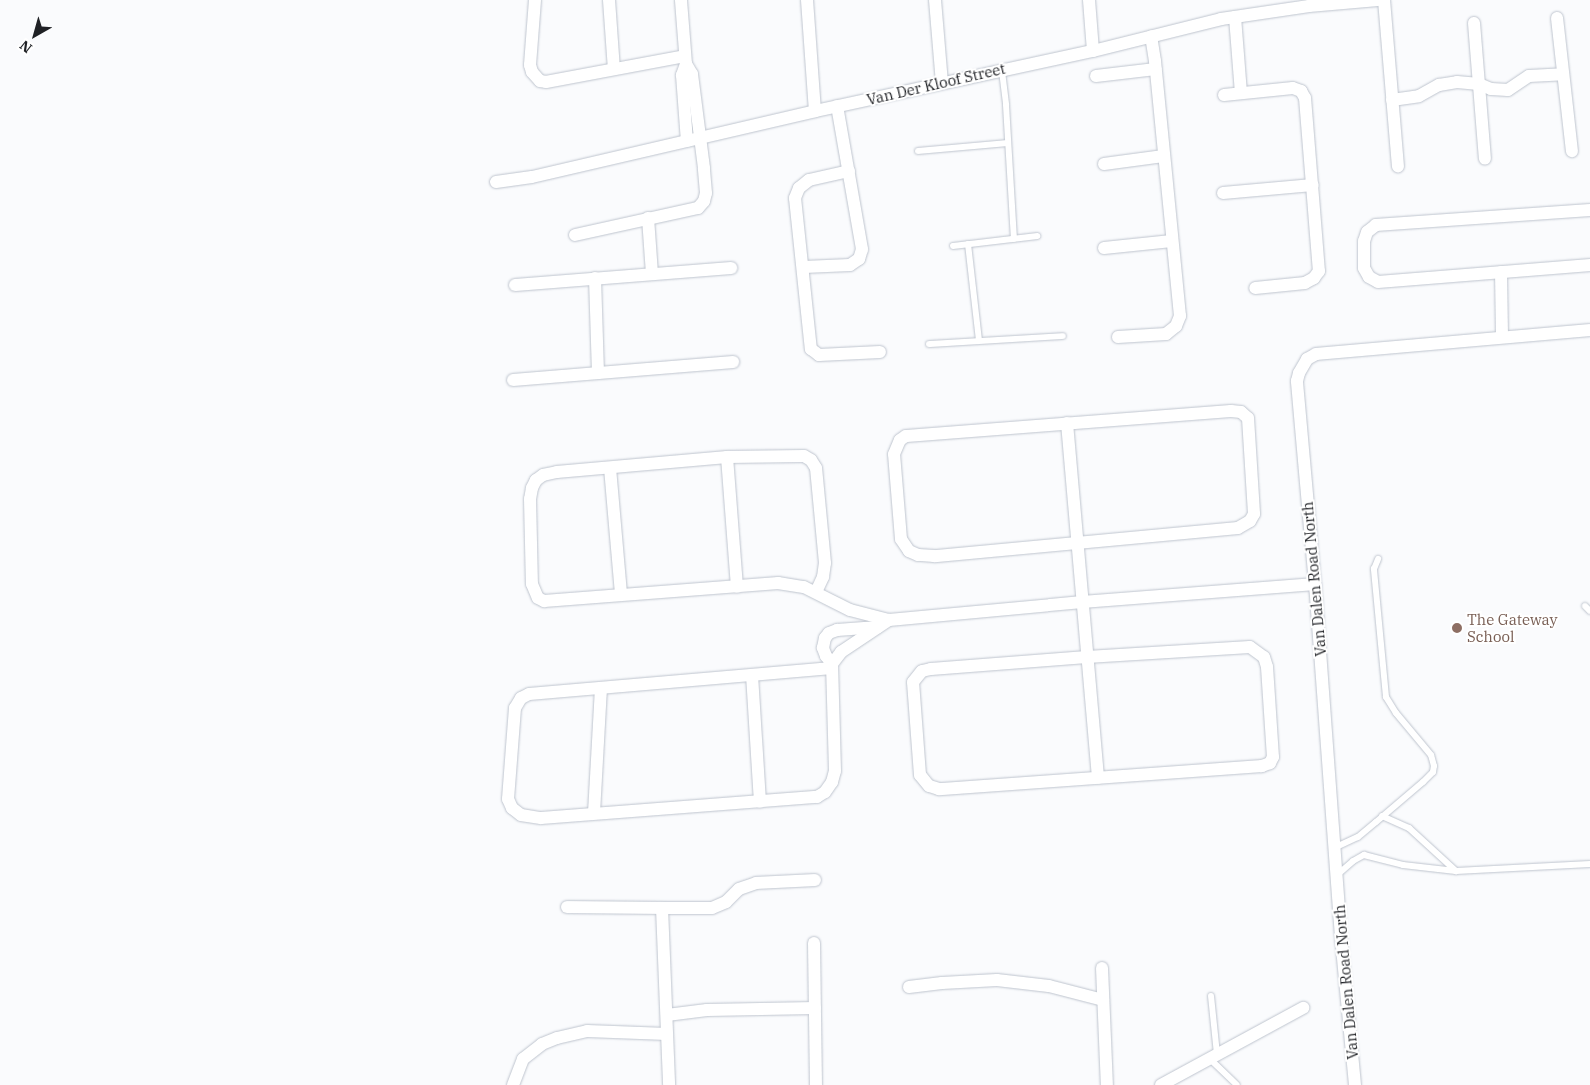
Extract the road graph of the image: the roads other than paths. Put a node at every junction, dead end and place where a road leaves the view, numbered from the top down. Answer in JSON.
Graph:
{"nodes":[{"id":1,"x":534,"y":0,"type":"edge"},
{"id":2,"x":609,"y":0,"type":"edge"},
{"id":3,"x":681,"y":0,"type":"edge"},
{"id":4,"x":807,"y":0,"type":"edge"},
{"id":5,"x":935,"y":0,"type":"edge"},
{"id":6,"x":1089,"y":0,"type":"edge"},
{"id":7,"x":1378,"y":0,"type":"edge"},
{"id":8,"x":1384,"y":0,"type":"edge"},
{"id":9,"x":1309,"y":3,"type":"edge"},
{"id":10,"x":1235,"y":17,"type":"junction"},
{"id":11,"x":1557,"y":18,"type":"dead end"},
{"id":12,"x":1474,"y":23,"type":"dead end"},
{"id":13,"x":1150,"y":36,"type":"junction"},
{"id":14,"x":1093,"y":51,"type":"junction"},
{"id":15,"x":686,"y":60,"type":"junction"},
{"id":16,"x":614,"y":69,"type":"junction"},
{"id":17,"x":1002,"y":69,"type":"junction"},
{"id":18,"x":1156,"y":69,"type":"junction"},
{"id":19,"x":1563,"y":74,"type":"junction"},
{"id":20,"x":1096,"y":76,"type":"dead end"},
{"id":21,"x":942,"y":83,"type":"junction"},
{"id":22,"x":1479,"y":84,"type":"junction"},
{"id":23,"x":1241,"y":93,"type":"junction"},
{"id":24,"x":1224,"y":95,"type":"dead end"},
{"id":25,"x":1392,"y":100,"type":"junction"},
{"id":26,"x":837,"y":106,"type":"junction"},
{"id":27,"x":691,"y":111,"type":"junction"},
{"id":28,"x":815,"y":111,"type":"junction"},
{"id":29,"x":700,"y":138,"type":"junction"},
{"id":30,"x":687,"y":141,"type":"junction"},
{"id":31,"x":1008,"y":143,"type":"junction"},
{"id":32,"x":918,"y":151,"type":"dead end"},
{"id":33,"x":1572,"y":151,"type":"dead end"},
{"id":34,"x":1163,"y":156,"type":"junction"},
{"id":35,"x":1485,"y":159,"type":"dead end"},
{"id":36,"x":1104,"y":164,"type":"dead end"},
{"id":37,"x":1398,"y":166,"type":"dead end"},
{"id":38,"x":849,"y":171,"type":"junction"},
{"id":39,"x":496,"y":182,"type":"dead end"},
{"id":40,"x":1313,"y":185,"type":"junction"},
{"id":41,"x":1222,"y":194,"type":"dead end"},
{"id":42,"x":1590,"y":210,"type":"edge"},
{"id":43,"x":648,"y":218,"type":"junction"},
{"id":44,"x":575,"y":235,"type":"dead end"},
{"id":45,"x":1037,"y":236,"type":"dead end"},
{"id":46,"x":1014,"y":239,"type":"junction"},
{"id":47,"x":1172,"y":241,"type":"junction"},
{"id":48,"x":968,"y":244,"type":"junction"},
{"id":49,"x":953,"y":246,"type":"dead end"},
{"id":50,"x":1104,"y":248,"type":"dead end"},
{"id":51,"x":1590,"y":265,"type":"edge"},
{"id":52,"x":804,"y":267,"type":"junction"},
{"id":53,"x":731,"y":268,"type":"dead end"},
{"id":54,"x":1501,"y":272,"type":"junction"},
{"id":55,"x":652,"y":274,"type":"junction"},
{"id":56,"x":595,"y":278,"type":"junction"},
{"id":57,"x":515,"y":285,"type":"dead end"},
{"id":58,"x":1255,"y":288,"type":"dead end"},
{"id":59,"x":1590,"y":330,"type":"edge"},
{"id":60,"x":1063,"y":336,"type":"dead end"},
{"id":61,"x":1118,"y":337,"type":"dead end"},
{"id":62,"x":1502,"y":338,"type":"junction"},
{"id":63,"x":979,"y":340,"type":"junction"},
{"id":64,"x":928,"y":344,"type":"dead end"},
{"id":65,"x":880,"y":352,"type":"dead end"},
{"id":66,"x":733,"y":362,"type":"dead end"},
{"id":67,"x":598,"y":373,"type":"junction"},
{"id":68,"x":513,"y":380,"type":"dead end"},
{"id":69,"x":1068,"y":423,"type":"junction"},
{"id":70,"x":727,"y":457,"type":"junction"},
{"id":71,"x":610,"y":468,"type":"junction"},
{"id":72,"x":1076,"y":543,"type":"junction"},
{"id":73,"x":1378,"y":559,"type":"dead end"},
{"id":74,"x":1315,"y":584,"type":"junction"},
{"id":75,"x":737,"y":587,"type":"junction"},
{"id":76,"x":816,"y":592,"type":"junction"},
{"id":77,"x":621,"y":596,"type":"junction"},
{"id":78,"x":1082,"y":602,"type":"junction"},
{"id":79,"x":1585,"y":606,"type":"dead end"},
{"id":80,"x":1590,"y":611,"type":"edge"},
{"id":81,"x":884,"y":624,"type":"junction"},
{"id":82,"x":1087,"y":657,"type":"junction"},
{"id":83,"x":832,"y":666,"type":"junction"},
{"id":84,"x":752,"y":675,"type":"junction"},
{"id":85,"x":602,"y":688,"type":"junction"},
{"id":86,"x":1098,"y":778,"type":"junction"},
{"id":87,"x":760,"y":802,"type":"junction"},
{"id":88,"x":594,"y":813,"type":"junction"},
{"id":89,"x":1382,"y":816,"type":"junction"},
{"id":90,"x":1334,"y":848,"type":"junction"},
{"id":91,"x":1590,"y":864,"type":"edge"},
{"id":92,"x":1456,"y":871,"type":"junction"},
{"id":93,"x":1337,"y":875,"type":"junction"},
{"id":94,"x":815,"y":880,"type":"dead end"},
{"id":95,"x":568,"y":907,"type":"dead end"},
{"id":96,"x":662,"y":908,"type":"junction"},
{"id":97,"x":814,"y":943,"type":"dead end"},
{"id":98,"x":1102,"y":968,"type":"dead end"},
{"id":99,"x":909,"y":987,"type":"dead end"},
{"id":100,"x":1212,"y":996,"type":"dead end"},
{"id":101,"x":1103,"y":1000,"type":"junction"},
{"id":102,"x":815,"y":1008,"type":"junction"},
{"id":103,"x":1304,"y":1008,"type":"dead end"},
{"id":104,"x":667,"y":1015,"type":"junction"},
{"id":105,"x":667,"y":1034,"type":"junction"},
{"id":106,"x":1214,"y":1057,"type":"junction"},
{"id":107,"x":513,"y":1085,"type":"edge"},
{"id":108,"x":669,"y":1085,"type":"edge"},
{"id":109,"x":816,"y":1085,"type":"edge"},
{"id":110,"x":1107,"y":1085,"type":"edge"},
{"id":111,"x":1161,"y":1085,"type":"edge"},
{"id":112,"x":1237,"y":1085,"type":"edge"},
{"id":113,"x":1355,"y":1085,"type":"edge"}],
"edges":[{"from":1,"to":16,"type":"street"},
{"from":2,"to":16,"type":"street"},
{"from":3,"to":15,"type":"street"},
{"from":4,"to":28,"type":"street"},
{"from":5,"to":21,"type":"street"},
{"from":6,"to":14,"type":"street"},
{"from":7,"to":9,"type":"street","name":"Van Der Kloof Street"},
{"from":8,"to":25,"type":"street"},
{"from":9,"to":10,"type":"street","name":"Van Der Kloof Street"},
{"from":10,"to":13,"type":"street","name":"Van Der Kloof Street"},
{"from":10,"to":23,"type":"street"},
{"from":11,"to":19,"type":"street"},
{"from":12,"to":22,"type":"street"},
{"from":13,"to":14,"type":"street","name":"Van Der Kloof Street"},
{"from":13,"to":18,"type":"street"},
{"from":14,"to":17,"type":"street","name":"Van Der Kloof Street"},
{"from":15,"to":16,"type":"street"},
{"from":15,"to":27,"type":"street"},
{"from":17,"to":21,"type":"street","name":"Van Der Kloof Street"},
{"from":17,"to":31,"type":"lane"},
{"from":18,"to":20,"type":"street"},
{"from":18,"to":34,"type":"street"},
{"from":19,"to":22,"type":"street"},
{"from":19,"to":33,"type":"street"},
{"from":21,"to":26,"type":"street","name":"Van Der Kloof Street"},
{"from":22,"to":25,"type":"street"},
{"from":22,"to":35,"type":"street"},
{"from":23,"to":24,"type":"street"},
{"from":23,"to":40,"type":"street"},
{"from":25,"to":37,"type":"street"},
{"from":26,"to":28,"type":"street","name":"Van Der Kloof Street"},
{"from":26,"to":38,"type":"street"},
{"from":27,"to":29,"type":"street"},
{"from":27,"to":30,"type":"street"},
{"from":28,"to":29,"type":"street","name":"Van Der Kloof Street"},
{"from":29,"to":30,"type":"street","name":"Van Der Kloof Street"},
{"from":29,"to":43,"type":"street"},
{"from":30,"to":39,"type":"street","name":"Van Der Kloof Street"},
{"from":31,"to":32,"type":"lane"},
{"from":31,"to":46,"type":"lane"},
{"from":34,"to":36,"type":"street"},
{"from":34,"to":47,"type":"street"},
{"from":38,"to":52,"type":"street"},
{"from":38,"to":52,"type":"street"},
{"from":40,"to":41,"type":"street"},
{"from":40,"to":58,"type":"street"},
{"from":42,"to":54,"type":"street"},
{"from":43,"to":44,"type":"street"},
{"from":43,"to":55,"type":"street"},
{"from":45,"to":46,"type":"lane"},
{"from":46,"to":48,"type":"lane"},
{"from":47,"to":50,"type":"street"},
{"from":47,"to":61,"type":"street"},
{"from":48,"to":49,"type":"lane"},
{"from":48,"to":63,"type":"lane"},
{"from":51,"to":54,"type":"street"},
{"from":52,"to":65,"type":"street"},
{"from":53,"to":55,"type":"street"},
{"from":54,"to":62,"type":"street"},
{"from":55,"to":56,"type":"street"},
{"from":56,"to":57,"type":"street"},
{"from":56,"to":67,"type":"street"},
{"from":59,"to":62,"type":"street","name":"Van Dalen Road North"},
{"from":60,"to":63,"type":"lane"},
{"from":62,"to":74,"type":"street","name":"Van Dalen Road North"},
{"from":63,"to":64,"type":"lane"},
{"from":66,"to":67,"type":"street"},
{"from":67,"to":68,"type":"street"},
{"from":69,"to":72,"type":"street"},
{"from":69,"to":72,"type":"street"},
{"from":69,"to":72,"type":"street"},
{"from":70,"to":71,"type":"street"},
{"from":70,"to":75,"type":"street"},
{"from":70,"to":76,"type":"street"},
{"from":71,"to":77,"type":"street"},
{"from":71,"to":77,"type":"street"},
{"from":72,"to":78,"type":"street"},
{"from":73,"to":89,"type":"lane"},
{"from":74,"to":78,"type":"street"},
{"from":74,"to":90,"type":"street","name":"Van Dalen Road North"},
{"from":75,"to":76,"type":"street"},
{"from":75,"to":77,"type":"street"},
{"from":76,"to":81,"type":"street"},
{"from":78,"to":81,"type":"street"},
{"from":78,"to":82,"type":"street"},
{"from":79,"to":80,"type":"lane"},
{"from":81,"to":83,"type":"street"},
{"from":81,"to":83,"type":"street"},
{"from":82,"to":86,"type":"street"},
{"from":82,"to":86,"type":"street"},
{"from":82,"to":86,"type":"street"},
{"from":83,"to":84,"type":"street"},
{"from":83,"to":87,"type":"street"},
{"from":84,"to":85,"type":"street"},
{"from":84,"to":87,"type":"street"},
{"from":85,"to":88,"type":"street"},
{"from":85,"to":88,"type":"street"},
{"from":87,"to":88,"type":"street"},
{"from":89,"to":90,"type":"lane"},
{"from":89,"to":92,"type":"lane"},
{"from":90,"to":93,"type":"street","name":"Van Dalen Road North"},
{"from":91,"to":92,"type":"lane"},
{"from":92,"to":93,"type":"lane"},
{"from":93,"to":113,"type":"street","name":"Van Dalen Road North"},
{"from":94,"to":96,"type":"street"},
{"from":95,"to":96,"type":"street"},
{"from":96,"to":104,"type":"street"},
{"from":97,"to":102,"type":"street"},
{"from":98,"to":101,"type":"street"},
{"from":99,"to":101,"type":"street"},
{"from":100,"to":106,"type":"lane"},
{"from":101,"to":110,"type":"street"},
{"from":102,"to":104,"type":"street"},
{"from":102,"to":109,"type":"street"},
{"from":103,"to":106,"type":"street"},
{"from":104,"to":105,"type":"street"},
{"from":105,"to":107,"type":"street"},
{"from":105,"to":108,"type":"street"},
{"from":106,"to":111,"type":"street"},
{"from":106,"to":112,"type":"lane"}]}
